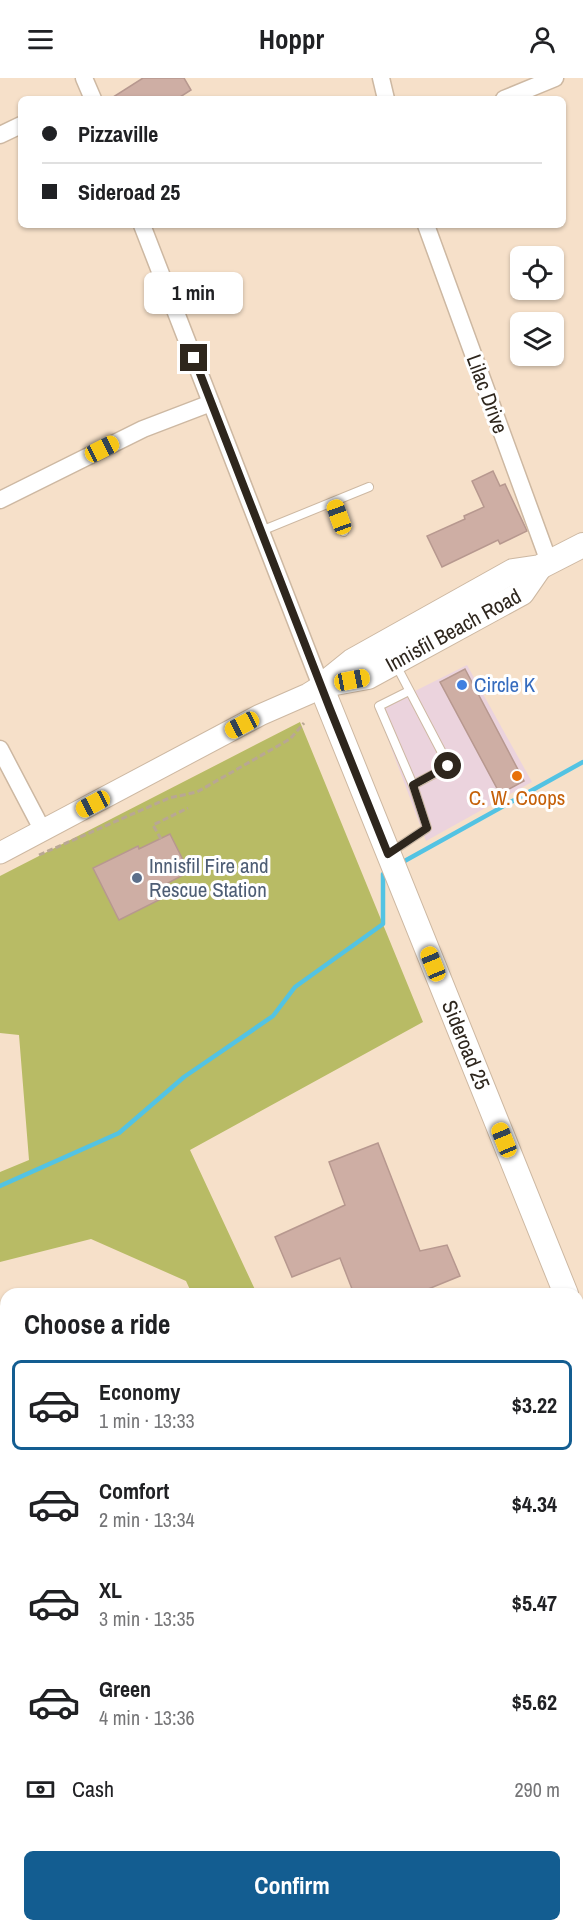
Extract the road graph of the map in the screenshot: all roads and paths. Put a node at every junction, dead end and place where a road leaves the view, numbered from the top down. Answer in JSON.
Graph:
{"nodes":[{"id":1,"x":381,"y":78,"type":"edge"},
{"id":2,"x":555,"y":78,"type":"edge"},
{"id":3,"x":385,"y":96,"type":"edge"},
{"id":4,"x":511,"y":96,"type":"edge"},
{"id":5,"x":18,"y":127,"type":"edge"},
{"id":6,"x":0,"y":135,"type":"edge"},
{"id":7,"x":143,"y":228,"type":"edge"},
{"id":8,"x":427,"y":228,"type":"edge"},
{"id":9,"x":211,"y":403,"type":"junction"},
{"id":10,"x":369,"y":487,"type":"dead end"},
{"id":11,"x":0,"y":500,"type":"edge"},
{"id":12,"x":333,"y":502,"type":"junction"},
{"id":13,"x":261,"y":531,"type":"junction"},
{"id":14,"x":344,"y":532,"type":"dead end"},
{"id":15,"x":583,"y":545,"type":"edge"},
{"id":16,"x":545,"y":565,"type":"junction"},
{"id":17,"x":395,"y":663,"type":"junction"},
{"id":18,"x":321,"y":686,"type":"junction"},
{"id":19,"x":409,"y":691,"type":"junction"},
{"id":20,"x":304,"y":723,"type":"dead end"},
{"id":21,"x":0,"y":749,"type":"edge"},
{"id":22,"x":413,"y":785,"type":"junction"},
{"id":23,"x":188,"y":808,"type":"dead end"},
{"id":24,"x":44,"y":831,"type":"junction"},
{"id":25,"x":160,"y":839,"type":"dead end"},
{"id":26,"x":0,"y":853,"type":"edge"},
{"id":27,"x":388,"y":854,"type":"junction"},
{"id":28,"x":31,"y":858,"type":"dead end"},
{"id":29,"x":564,"y":1288,"type":"edge"}],
"edges":[{"from":1,"to":3,"type":"street"},
{"from":2,"to":4,"type":"street"},
{"from":5,"to":6,"type":"street"},
{"from":7,"to":9,"type":"street","name":"Sideroad 25"},
{"from":8,"to":16,"type":"street","name":"Lilac Drive"},
{"from":9,"to":11,"type":"street"},
{"from":9,"to":13,"type":"street","name":"Sideroad 25"},
{"from":10,"to":12,"type":"lane"},
{"from":12,"to":13,"type":"lane"},
{"from":12,"to":14,"type":"lane"},
{"from":13,"to":18,"type":"street","name":"Sideroad 25"},
{"from":15,"to":16,"type":"main road","name":"Innisfil Beach Road"},
{"from":16,"to":17,"type":"main road","name":"Innisfil Beach Road"},
{"from":16,"to":18,"type":"main road","name":"Innisfil Beach Road"},
{"from":17,"to":18,"type":"main road","name":"Innisfil Beach Road"},
{"from":17,"to":19,"type":"lane"},
{"from":18,"to":24,"type":"street","name":"Innisfil Beach Road"},
{"from":18,"to":27,"type":"main road","name":"Sideroad 25"},
{"from":19,"to":22,"type":"lane"},
{"from":19,"to":22,"type":"lane"},
{"from":20,"to":28,"type":"path"},
{"from":21,"to":24,"type":"street"},
{"from":22,"to":27,"type":"lane"},
{"from":23,"to":25,"type":"path"},
{"from":24,"to":26,"type":"street","name":"Innisfil Beach Road"},
{"from":27,"to":29,"type":"main road","name":"Sideroad 25"}]}
